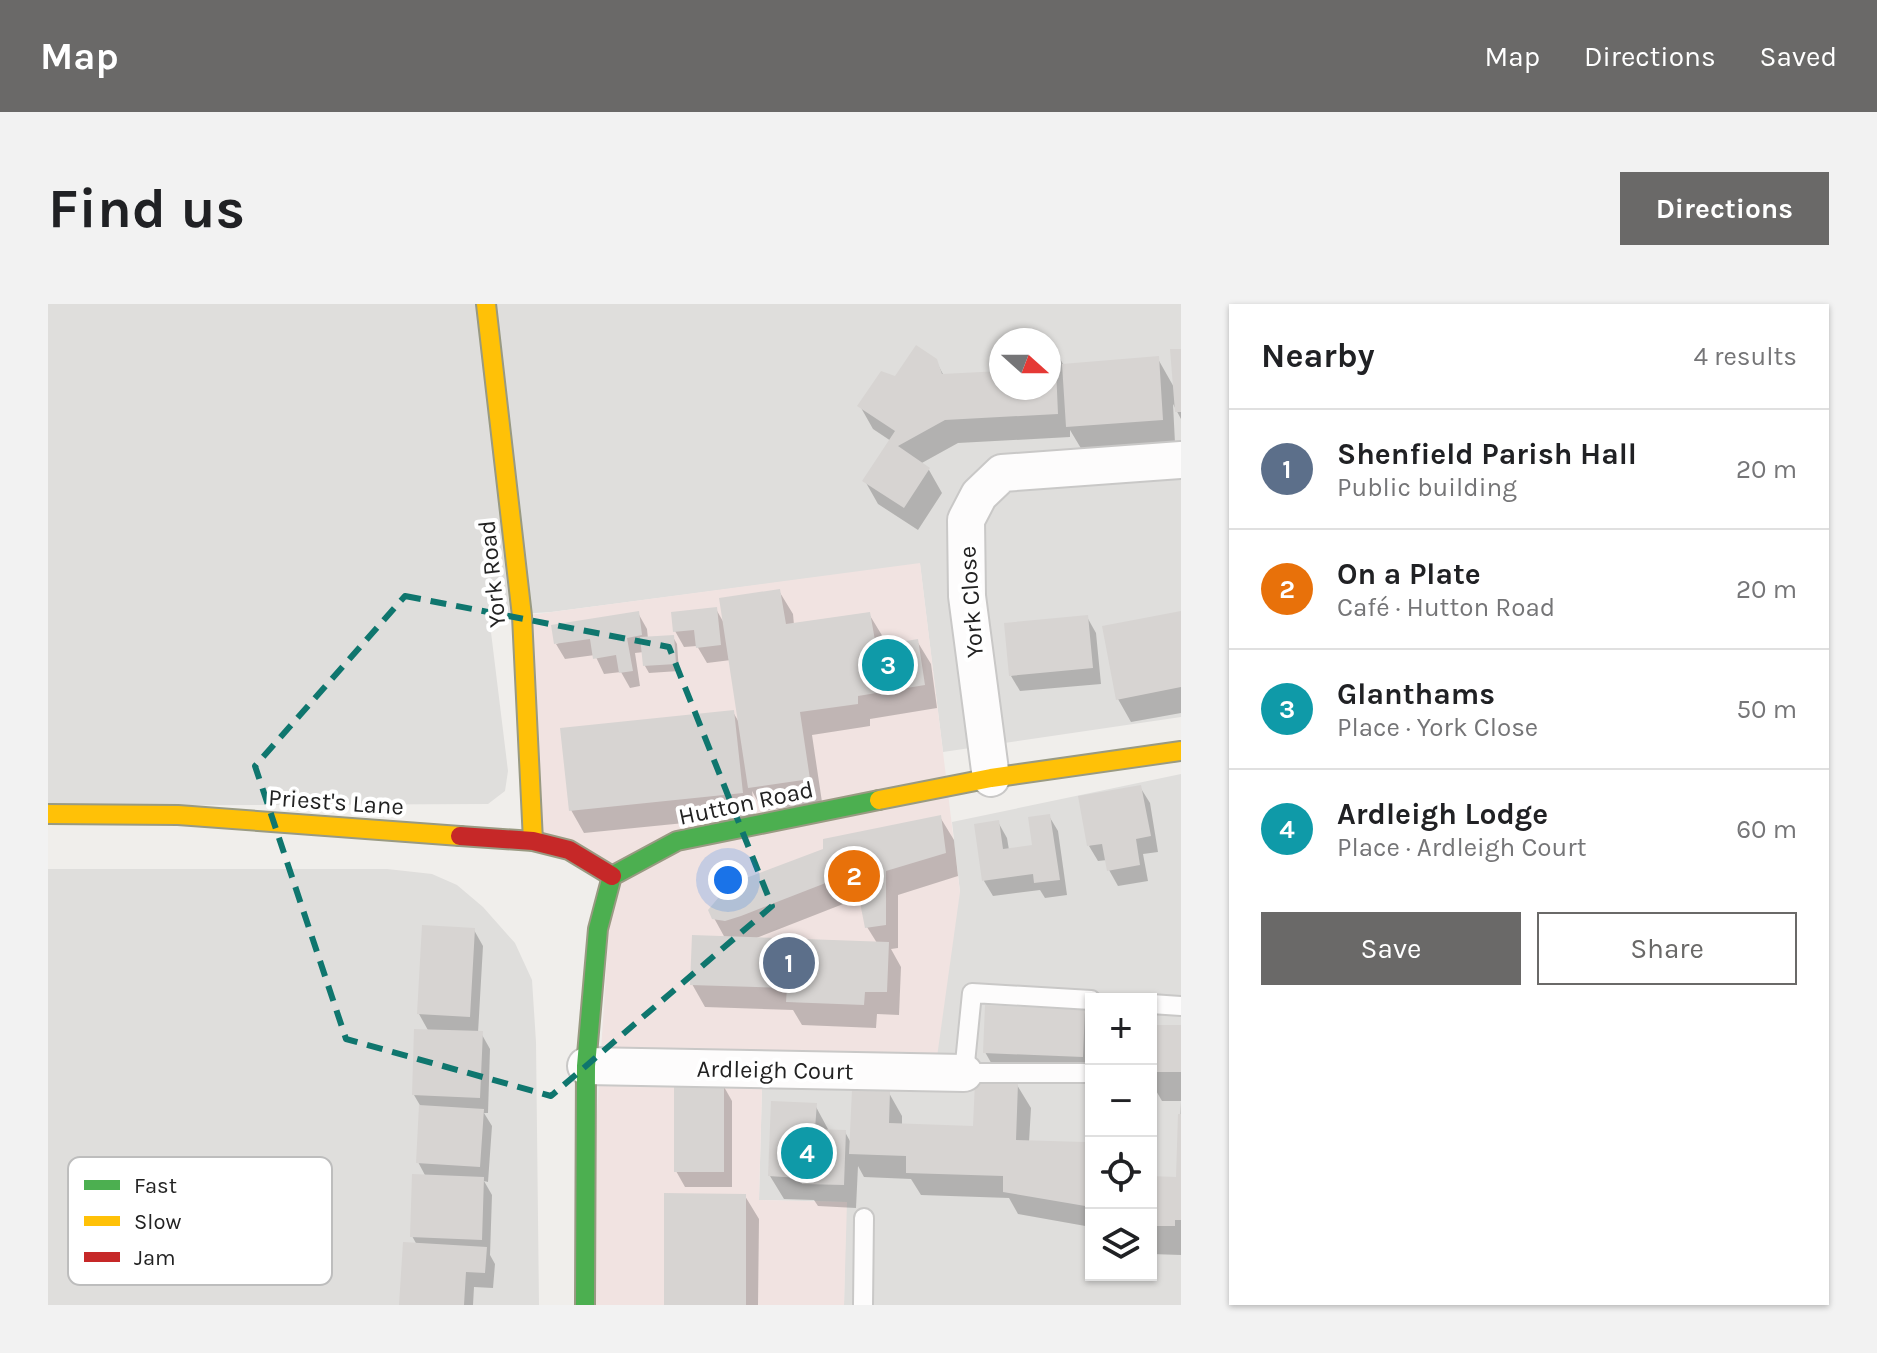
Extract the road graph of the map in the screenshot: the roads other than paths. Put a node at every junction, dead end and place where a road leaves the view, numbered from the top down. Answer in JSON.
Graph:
{"nodes":[{"id":1,"x":486,"y":304,"type":"edge"},
{"id":2,"x":1181,"y":460,"type":"edge"},
{"id":3,"x":1181,"y":751,"type":"edge"},
{"id":4,"x":991,"y":778,"type":"junction"},
{"id":5,"x":48,"y":814,"type":"edge"},
{"id":6,"x":533,"y":841,"type":"junction"},
{"id":7,"x":612,"y":876,"type":"junction"},
{"id":8,"x":1085,"y":1000,"type":"edge"},
{"id":9,"x":1157,"y":1004,"type":"edge"},
{"id":10,"x":1181,"y":1006,"type":"edge"},
{"id":11,"x":586,"y":1066,"type":"junction"},
{"id":12,"x":964,"y":1073,"type":"junction"},
{"id":13,"x":1085,"y":1073,"type":"edge"},
{"id":14,"x":864,"y":1218,"type":"dead end"},
{"id":15,"x":585,"y":1305,"type":"edge"},
{"id":16,"x":863,"y":1305,"type":"edge"}],
"edges":[{"from":1,"to":6,"type":"street","name":"York Road"},
{"from":2,"to":4,"type":"street","name":"York Close"},
{"from":3,"to":4,"type":"street","name":"Hutton Road"},
{"from":4,"to":7,"type":"street","name":"Hutton Road"},
{"from":5,"to":6,"type":"street","name":"Priest's Lane"},
{"from":6,"to":7,"type":"street","name":"Priest's Lane"},
{"from":7,"to":11,"type":"street"},
{"from":8,"to":12,"type":"lane"},
{"from":9,"to":10,"type":"lane"},
{"from":11,"to":12,"type":"street","name":"Ardleigh Court"},
{"from":11,"to":15,"type":"street"},
{"from":12,"to":13,"type":"lane"},
{"from":14,"to":16,"type":"lane"}]}
